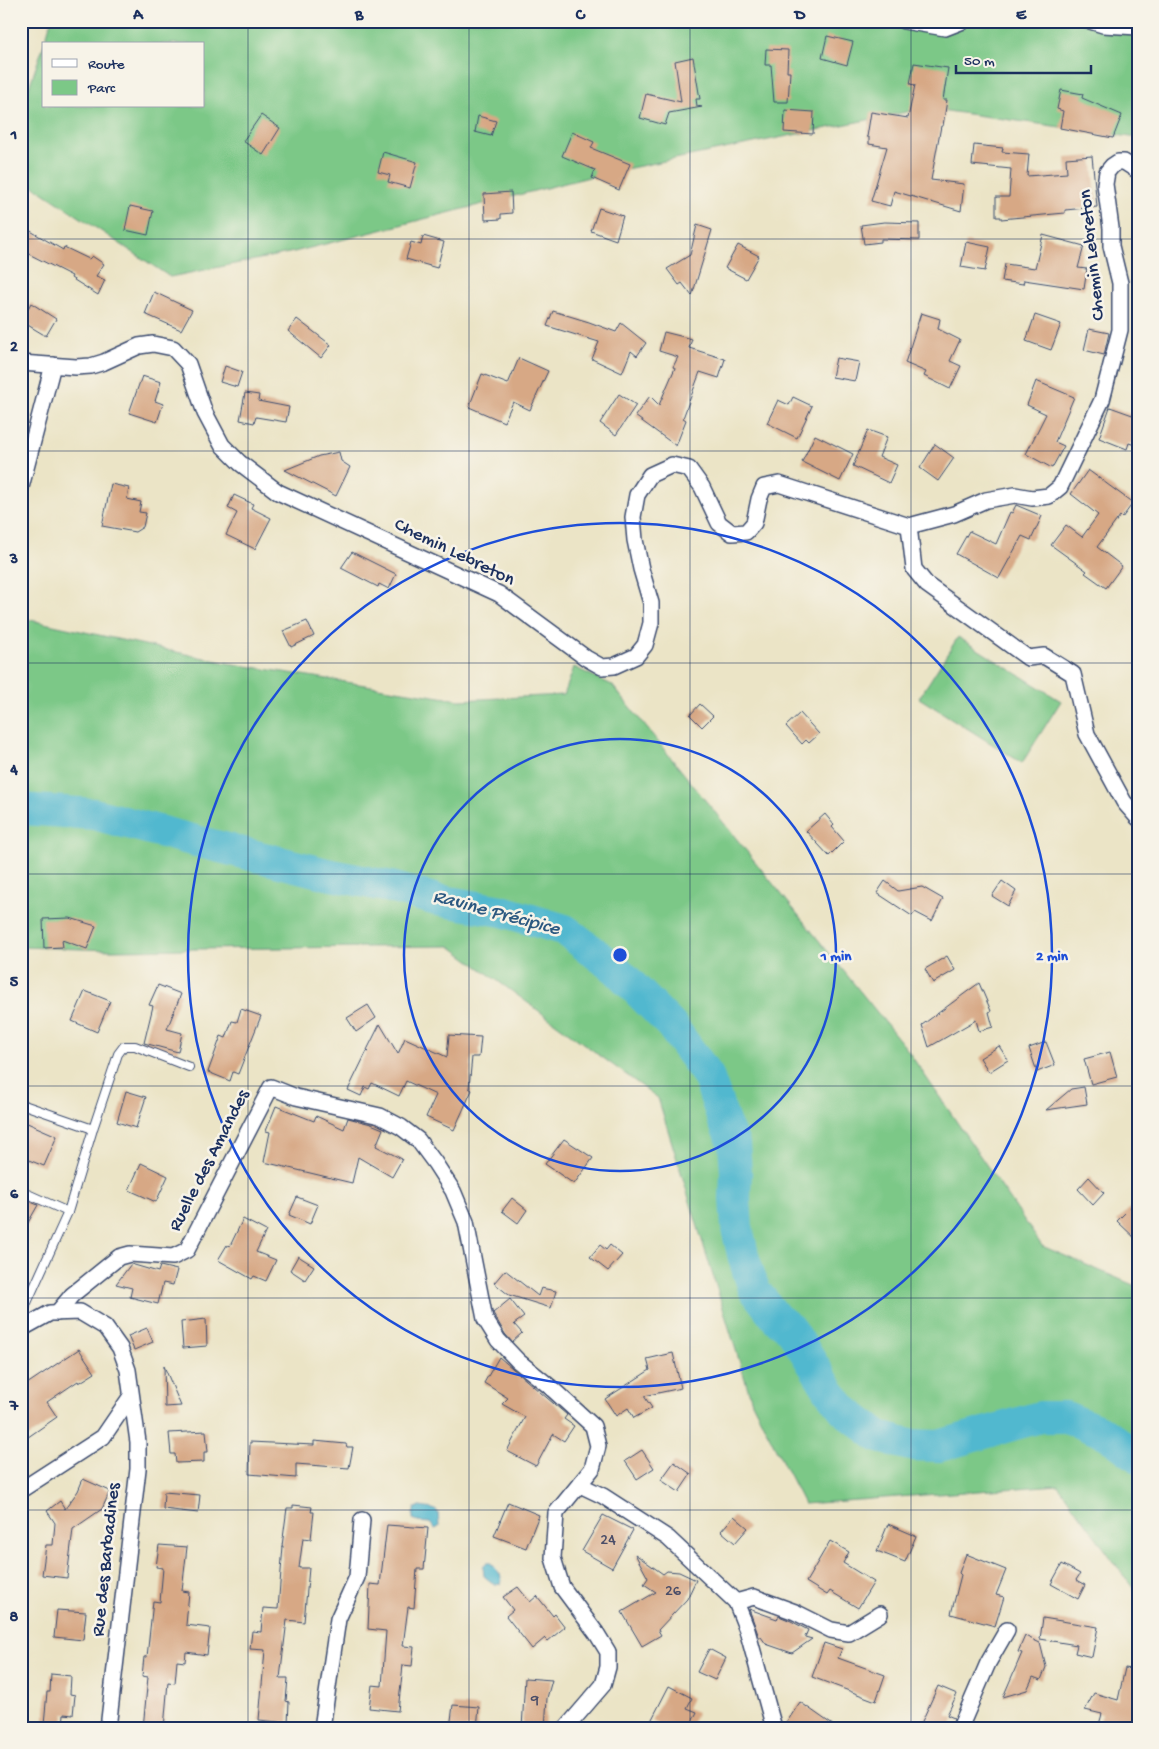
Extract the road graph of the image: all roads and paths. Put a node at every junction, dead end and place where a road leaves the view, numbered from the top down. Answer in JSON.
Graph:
{"nodes":[{"id":1,"x":904,"y":21,"type":"edge"},
{"id":2,"x":964,"y":21,"type":"edge"},
{"id":3,"x":1090,"y":21,"type":"edge"},
{"id":4,"x":1138,"y":26,"type":"edge"},
{"id":5,"x":1138,"y":171,"type":"edge"},
{"id":6,"x":21,"y":363,"type":"edge"},
{"id":7,"x":53,"y":365,"type":"junction"},
{"id":8,"x":21,"y":487,"type":"edge"},
{"id":9,"x":909,"y":526,"type":"junction"},
{"id":10,"x":1131,"y":804,"type":"edge"},
{"id":11,"x":1138,"y":818,"type":"edge"},
{"id":12,"x":189,"y":1067,"type":"dead end"},
{"id":13,"x":21,"y":1110,"type":"edge"},
{"id":14,"x":93,"y":1129,"type":"junction"},
{"id":15,"x":21,"y":1191,"type":"edge"},
{"id":16,"x":68,"y":1212,"type":"junction"},
{"id":17,"x":57,"y":1313,"type":"junction"},
{"id":18,"x":21,"y":1329,"type":"edge"},
{"id":19,"x":131,"y":1396,"type":"junction"},
{"id":20,"x":580,"y":1485,"type":"junction"},
{"id":21,"x":21,"y":1490,"type":"edge"},
{"id":22,"x":362,"y":1520,"type":"dead end"},
{"id":23,"x":736,"y":1602,"type":"junction"},
{"id":24,"x":880,"y":1614,"type":"dead end"},
{"id":25,"x":1007,"y":1630,"type":"dead end"},
{"id":26,"x":108,"y":1728,"type":"edge"},
{"id":27,"x":322,"y":1728,"type":"edge"},
{"id":28,"x":566,"y":1728,"type":"edge"},
{"id":29,"x":774,"y":1728,"type":"edge"},
{"id":30,"x":960,"y":1728,"type":"edge"}],
"edges":[{"from":1,"to":2,"type":"street"},
{"from":3,"to":4,"type":"street"},
{"from":5,"to":9,"type":"street","name":"Chemin Lebreton"},
{"from":6,"to":7,"type":"street","name":"Chemin Lebreton"},
{"from":7,"to":8,"type":"street"},
{"from":7,"to":9,"type":"street","name":"Chemin Lebreton"},
{"from":9,"to":10,"type":"street"},
{"from":10,"to":11,"type":"street"},
{"from":12,"to":14,"type":"lane"},
{"from":13,"to":14,"type":"lane"},
{"from":14,"to":16,"type":"lane"},
{"from":15,"to":16,"type":"lane"},
{"from":16,"to":18,"type":"lane"},
{"from":17,"to":18,"type":"street"},
{"from":17,"to":19,"type":"street","name":"Rue des Barbadines"},
{"from":17,"to":20,"type":"street","name":"Ruelle des Amandes"},
{"from":19,"to":21,"type":"street"},
{"from":19,"to":26,"type":"street","name":"Rue des Barbadines"},
{"from":20,"to":23,"type":"street"},
{"from":20,"to":28,"type":"street"},
{"from":22,"to":27,"type":"street"},
{"from":23,"to":24,"type":"street"},
{"from":23,"to":29,"type":"street"},
{"from":25,"to":30,"type":"street"}]}
